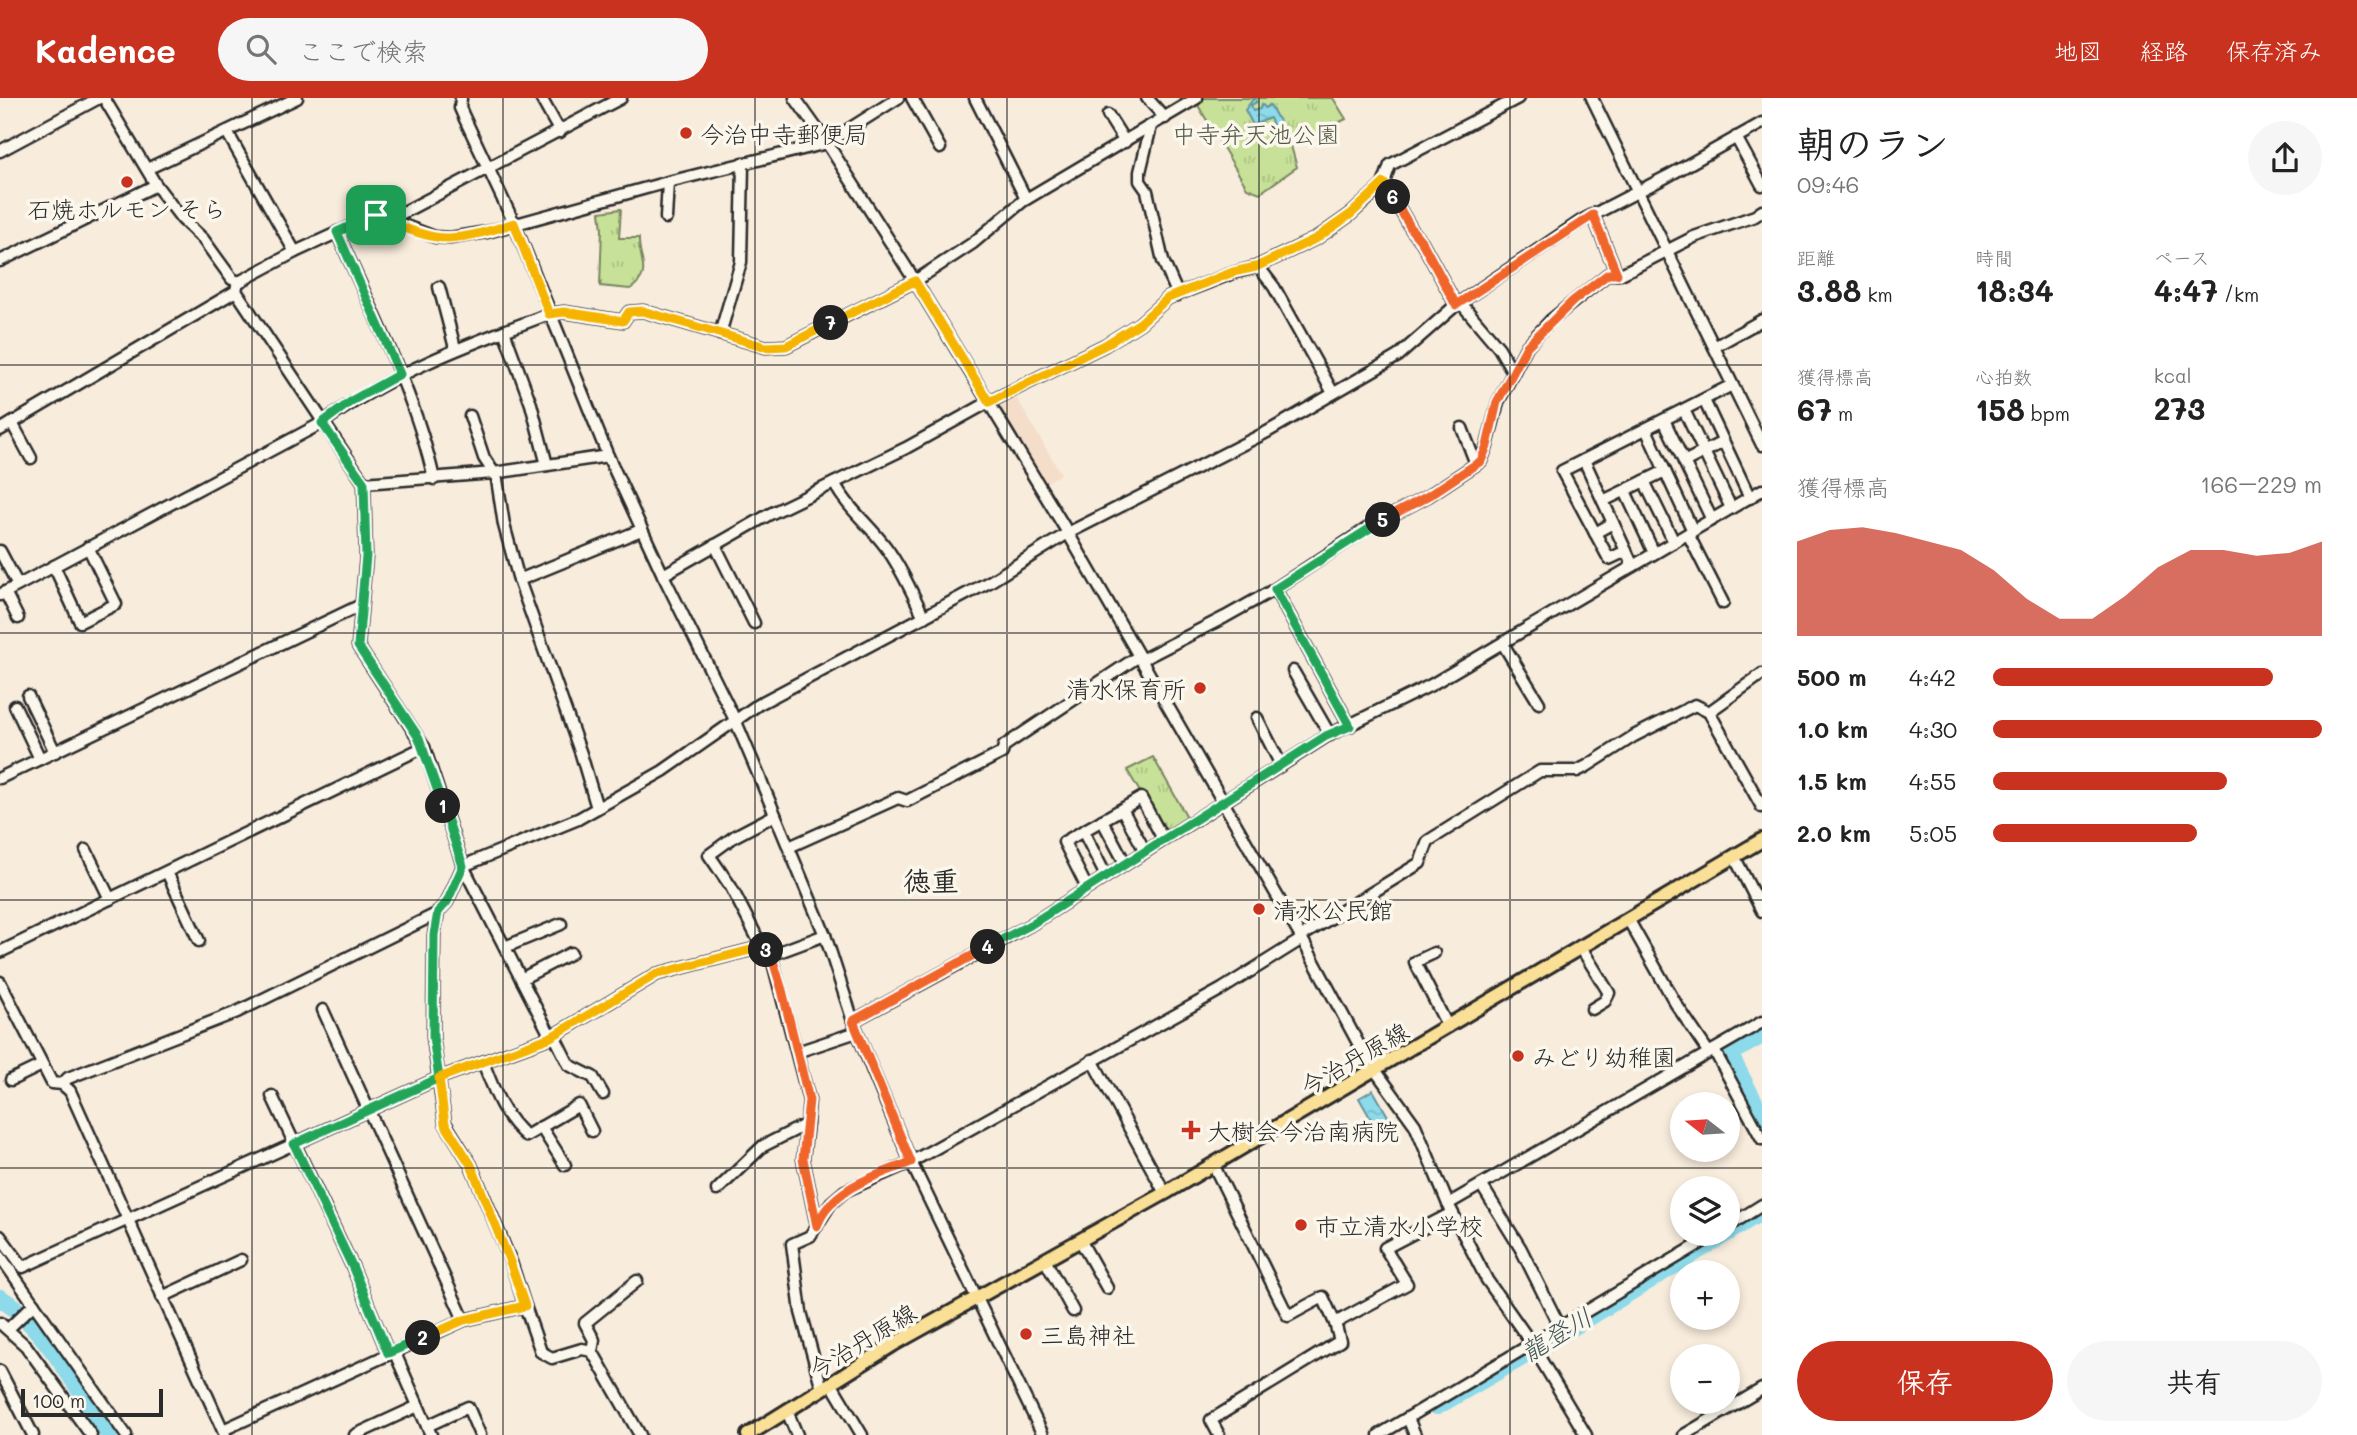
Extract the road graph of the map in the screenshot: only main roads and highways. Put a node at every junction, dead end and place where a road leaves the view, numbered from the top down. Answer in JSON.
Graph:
{"nodes":[{"id":1,"x":1762,"y":840,"type":"edge"},
{"id":2,"x":748,"y":1435,"type":"edge"}],
"edges":[{"from":1,"to":2,"type":"main road","name":"今治丹原線"}]}
